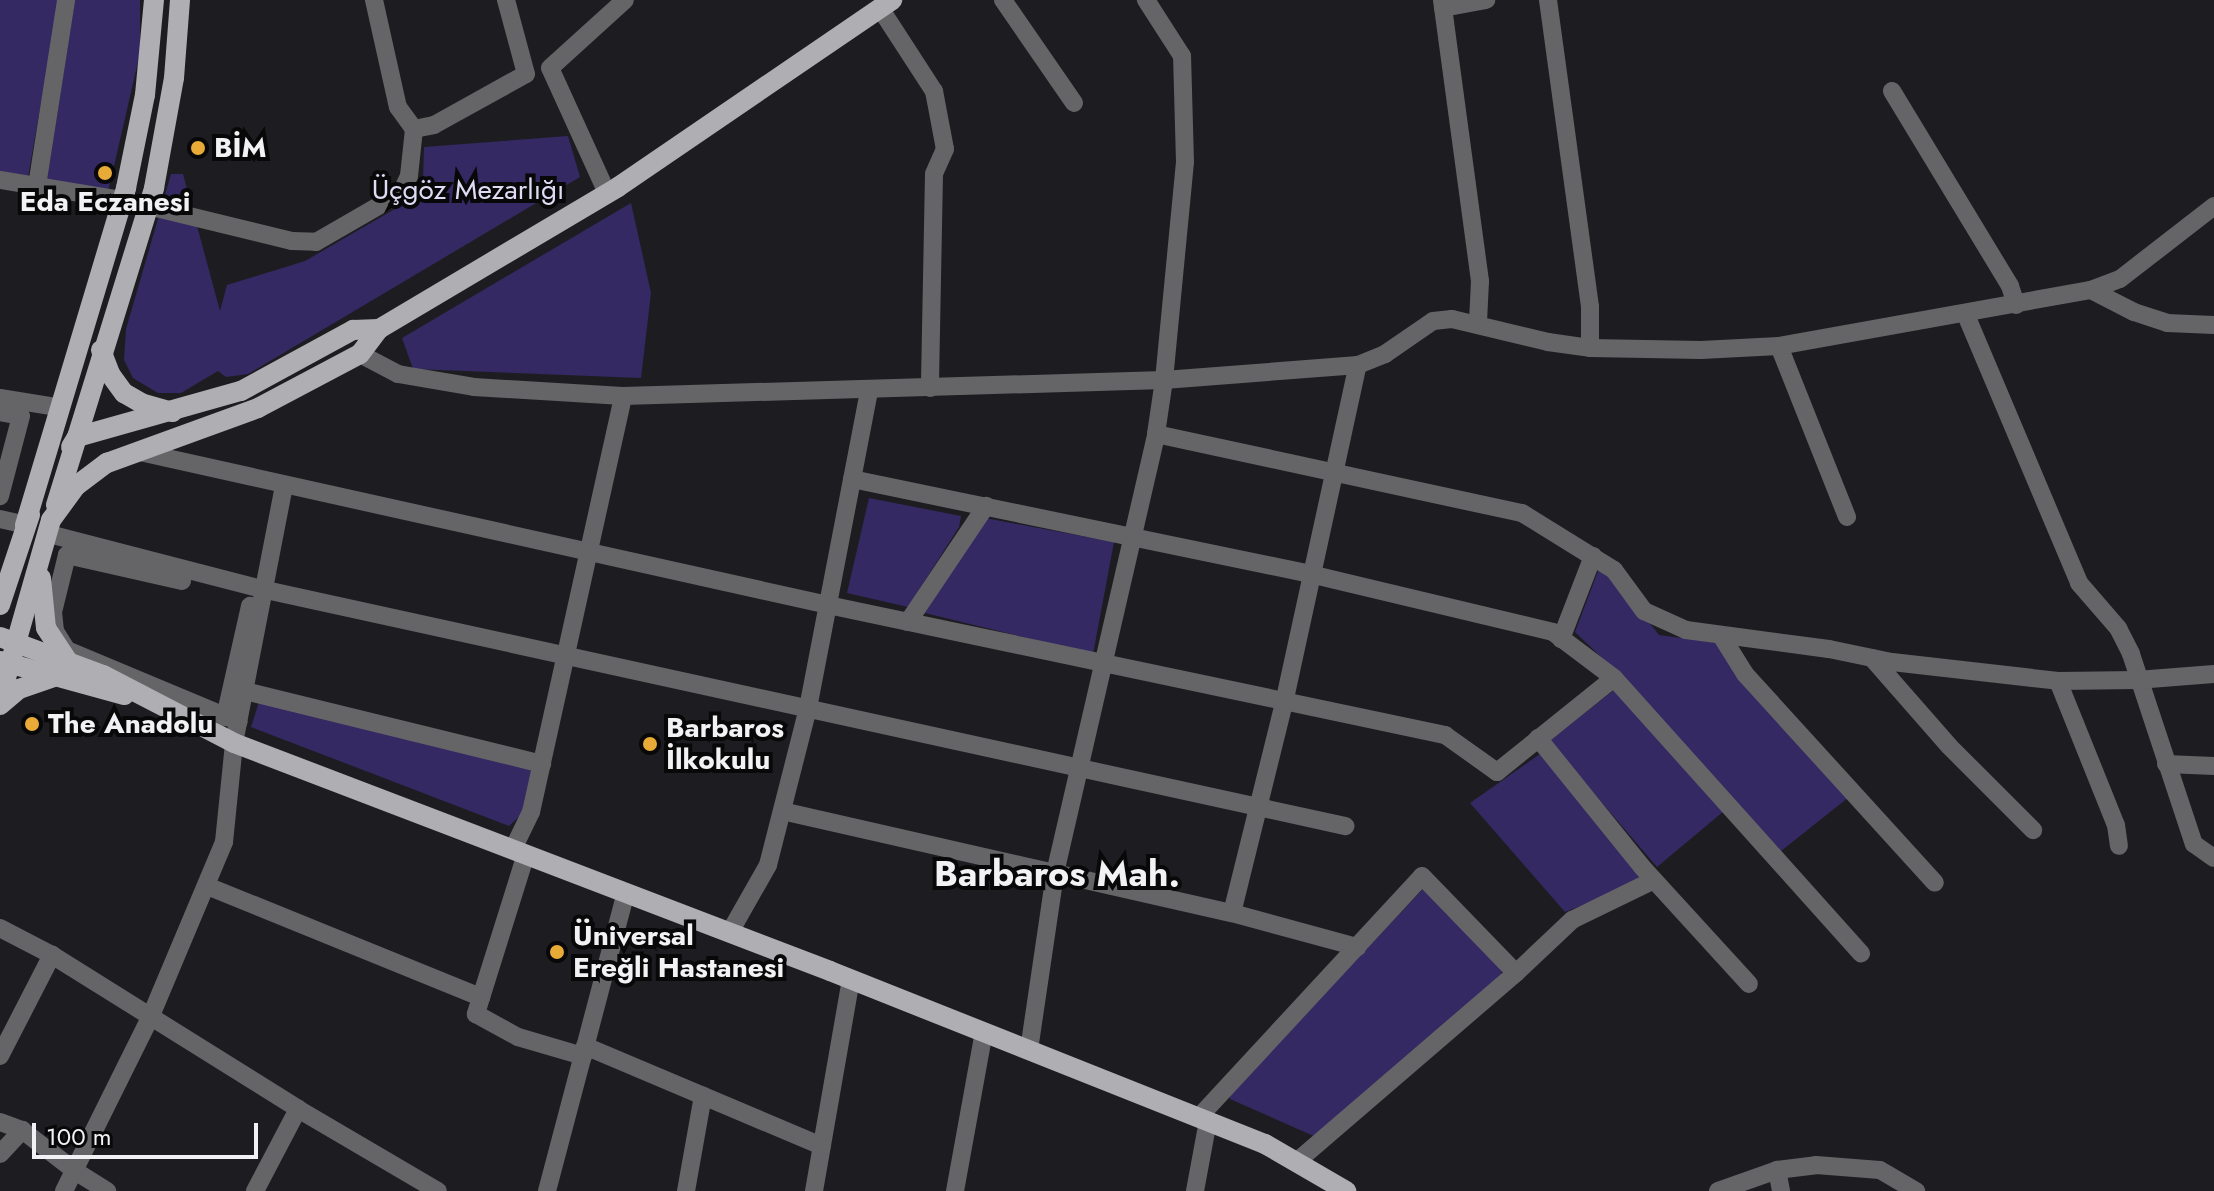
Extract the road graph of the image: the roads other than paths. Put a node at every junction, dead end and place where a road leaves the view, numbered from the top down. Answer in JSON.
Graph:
{"nodes":[{"id":1,"x":66,"y":0,"type":"edge"},
{"id":2,"x":154,"y":0,"type":"edge"},
{"id":3,"x":180,"y":0,"type":"edge"},
{"id":4,"x":374,"y":0,"type":"edge"},
{"id":5,"x":506,"y":0,"type":"edge"},
{"id":6,"x":626,"y":0,"type":"edge"},
{"id":7,"x":1003,"y":0,"type":"edge"},
{"id":8,"x":1146,"y":0,"type":"edge"},
{"id":9,"x":1486,"y":0,"type":"edge"},
{"id":10,"x":1548,"y":0,"type":"edge"},
{"id":11,"x":886,"y":4,"type":"edge"},
{"id":12,"x":1442,"y":4,"type":"edge"},
{"id":13,"x":550,"y":68,"type":"junction"},
{"id":14,"x":526,"y":74,"type":"junction"},
{"id":15,"x":1892,"y":91,"type":"dead end"},
{"id":16,"x":1074,"y":103,"type":"dead end"},
{"id":17,"x":414,"y":129,"type":"junction"},
{"id":18,"x":0,"y":180,"type":"edge"},
{"id":19,"x":37,"y":186,"type":"junction"},
{"id":20,"x":607,"y":193,"type":"junction"},
{"id":21,"x":122,"y":200,"type":"junction"},
{"id":22,"x":148,"y":206,"type":"junction"},
{"id":23,"x":2214,"y":206,"type":"edge"},
{"id":24,"x":2091,"y":290,"type":"junction"},
{"id":25,"x":2016,"y":305,"type":"junction"},
{"id":26,"x":1966,"y":315,"type":"junction"},
{"id":27,"x":1478,"y":322,"type":"junction"},
{"id":28,"x":2214,"y":325,"type":"edge"},
{"id":29,"x":379,"y":329,"type":"junction"},
{"id":30,"x":1779,"y":346,"type":"junction"},
{"id":31,"x":1590,"y":348,"type":"junction"},
{"id":32,"x":101,"y":350,"type":"junction"},
{"id":33,"x":360,"y":354,"type":"junction"},
{"id":34,"x":1358,"y":365,"type":"junction"},
{"id":35,"x":1164,"y":380,"type":"junction"},
{"id":36,"x":930,"y":388,"type":"junction"},
{"id":37,"x":869,"y":390,"type":"junction"},
{"id":38,"x":623,"y":396,"type":"junction"},
{"id":39,"x":0,"y":398,"type":"edge"},
{"id":40,"x":57,"y":407,"type":"junction"},
{"id":41,"x":0,"y":412,"type":"edge"},
{"id":42,"x":173,"y":412,"type":"junction"},
{"id":43,"x":1156,"y":434,"type":"junction"},
{"id":44,"x":77,"y":437,"type":"junction"},
{"id":45,"x":140,"y":452,"type":"junction"},
{"id":46,"x":1333,"y":474,"type":"junction"},
{"id":47,"x":852,"y":479,"type":"junction"},
{"id":48,"x":284,"y":486,"type":"junction"},
{"id":49,"x":0,"y":496,"type":"edge"},
{"id":50,"x":986,"y":506,"type":"junction"},
{"id":51,"x":1847,"y":517,"type":"dead end"},
{"id":52,"x":0,"y":519,"type":"edge"},
{"id":53,"x":25,"y":525,"type":"junction"},
{"id":54,"x":50,"y":527,"type":"junction"},
{"id":55,"x":1130,"y":535,"type":"junction"},
{"id":56,"x":589,"y":551,"type":"junction"},
{"id":57,"x":1593,"y":556,"type":"junction"},
{"id":58,"x":40,"y":561,"type":"junction"},
{"id":59,"x":6,"y":568,"type":"edge"},
{"id":60,"x":1310,"y":574,"type":"junction"},
{"id":61,"x":266,"y":590,"type":"junction"},
{"id":62,"x":0,"y":605,"type":"edge"},
{"id":63,"x":828,"y":605,"type":"junction"},
{"id":64,"x":908,"y":622,"type":"junction"},
{"id":65,"x":1722,"y":637,"type":"junction"},
{"id":66,"x":1561,"y":639,"type":"junction"},
{"id":67,"x":8,"y":640,"type":"edge"},
{"id":68,"x":566,"y":656,"type":"junction"},
{"id":69,"x":1872,"y":658,"type":"junction"},
{"id":70,"x":4,"y":663,"type":"edge"},
{"id":71,"x":1103,"y":664,"type":"junction"},
{"id":72,"x":61,"y":670,"type":"junction"},
{"id":73,"x":2214,"y":674,"type":"edge"},
{"id":74,"x":1614,"y":678,"type":"junction"},
{"id":75,"x":2137,"y":680,"type":"junction"},
{"id":76,"x":2058,"y":681,"type":"junction"},
{"id":77,"x":245,"y":691,"type":"junction"},
{"id":78,"x":0,"y":702,"type":"edge"},
{"id":79,"x":1284,"y":703,"type":"junction"},
{"id":80,"x":808,"y":708,"type":"junction"},
{"id":81,"x":232,"y":720,"type":"junction"},
{"id":82,"x":1538,"y":738,"type":"junction"},
{"id":83,"x":234,"y":743,"type":"junction"},
{"id":84,"x":542,"y":764,"type":"junction"},
{"id":85,"x":2166,"y":764,"type":"junction"},
{"id":86,"x":2214,"y":766,"type":"edge"},
{"id":87,"x":1077,"y":767,"type":"junction"},
{"id":88,"x":1259,"y":807,"type":"junction"},
{"id":89,"x":782,"y":811,"type":"junction"},
{"id":90,"x":1345,"y":826,"type":"dead end"},
{"id":91,"x":2033,"y":830,"type":"dead end"},
{"id":92,"x":2119,"y":846,"type":"dead end"},
{"id":93,"x":520,"y":852,"type":"junction"},
{"id":94,"x":2214,"y":858,"type":"edge"},
{"id":95,"x":1055,"y":873,"type":"junction"},
{"id":96,"x":1654,"y":880,"type":"junction"},
{"id":97,"x":1935,"y":883,"type":"dead end"},
{"id":98,"x":207,"y":886,"type":"junction"},
{"id":99,"x":626,"y":892,"type":"junction"},
{"id":100,"x":1232,"y":913,"type":"junction"},
{"id":101,"x":0,"y":928,"type":"edge"},
{"id":102,"x":730,"y":932,"type":"junction"},
{"id":103,"x":1357,"y":947,"type":"junction"},
{"id":104,"x":1861,"y":953,"type":"dead end"},
{"id":105,"x":52,"y":955,"type":"junction"},
{"id":106,"x":1516,"y":973,"type":"junction"},
{"id":107,"x":851,"y":979,"type":"junction"},
{"id":108,"x":1749,"y":984,"type":"dead end"},
{"id":109,"x":481,"y":997,"type":"junction"},
{"id":110,"x":150,"y":1018,"type":"junction"},
{"id":111,"x":984,"y":1032,"type":"junction"},
{"id":112,"x":1029,"y":1050,"type":"junction"},
{"id":113,"x":584,"y":1051,"type":"junction"},
{"id":114,"x":0,"y":1056,"type":"edge"},
{"id":115,"x":703,"y":1096,"type":"junction"},
{"id":116,"x":298,"y":1109,"type":"junction"},
{"id":117,"x":1204,"y":1119,"type":"junction"},
{"id":118,"x":0,"y":1122,"type":"edge"},
{"id":119,"x":22,"y":1130,"type":"junction"},
{"id":120,"x":822,"y":1146,"type":"junction"},
{"id":121,"x":0,"y":1154,"type":"edge"},
{"id":122,"x":1296,"y":1162,"type":"junction"},
{"id":123,"x":1777,"y":1170,"type":"junction"},
{"id":124,"x":75,"y":1171,"type":"junction"},
{"id":125,"x":64,"y":1191,"type":"edge"},
{"id":126,"x":107,"y":1191,"type":"edge"},
{"id":127,"x":255,"y":1191,"type":"edge"},
{"id":128,"x":438,"y":1191,"type":"edge"},
{"id":129,"x":547,"y":1191,"type":"edge"},
{"id":130,"x":686,"y":1191,"type":"edge"},
{"id":131,"x":814,"y":1191,"type":"edge"},
{"id":132,"x":955,"y":1191,"type":"edge"},
{"id":133,"x":1195,"y":1191,"type":"edge"},
{"id":134,"x":1346,"y":1191,"type":"edge"},
{"id":135,"x":1718,"y":1191,"type":"edge"},
{"id":136,"x":1781,"y":1191,"type":"edge"},
{"id":137,"x":1916,"y":1191,"type":"edge"}],
"edges":[{"from":1,"to":19,"type":"street"},
{"from":2,"to":21,"type":"main road"},
{"from":3,"to":22,"type":"main road"},
{"from":4,"to":17,"type":"street"},
{"from":5,"to":14,"type":"street"},
{"from":6,"to":13,"type":"street"},
{"from":7,"to":16,"type":"street"},
{"from":8,"to":35,"type":"street"},
{"from":9,"to":12,"type":"street"},
{"from":10,"to":31,"type":"street"},
{"from":11,"to":20,"type":"main road"},
{"from":11,"to":36,"type":"street"},
{"from":12,"to":27,"type":"street"},
{"from":13,"to":14,"type":"street"},
{"from":13,"to":20,"type":"street"},
{"from":14,"to":17,"type":"street"},
{"from":15,"to":25,"type":"street"},
{"from":17,"to":22,"type":"street"},
{"from":18,"to":19,"type":"street"},
{"from":19,"to":21,"type":"street"},
{"from":20,"to":29,"type":"main road"},
{"from":21,"to":40,"type":"main road"},
{"from":22,"to":32,"type":"main road"},
{"from":23,"to":24,"type":"street"},
{"from":24,"to":25,"type":"street"},
{"from":24,"to":28,"type":"street"},
{"from":25,"to":26,"type":"street"},
{"from":26,"to":30,"type":"street"},
{"from":26,"to":75,"type":"street"},
{"from":27,"to":31,"type":"street"},
{"from":27,"to":34,"type":"street"},
{"from":29,"to":33,"type":"main road"},
{"from":29,"to":42,"type":"main road"},
{"from":30,"to":31,"type":"street"},
{"from":30,"to":51,"type":"street"},
{"from":32,"to":42,"type":"main road"},
{"from":32,"to":44,"type":"main road"},
{"from":33,"to":38,"type":"street"},
{"from":33,"to":45,"type":"main road"},
{"from":34,"to":35,"type":"street"},
{"from":34,"to":46,"type":"street"},
{"from":35,"to":36,"type":"street"},
{"from":35,"to":43,"type":"street"},
{"from":36,"to":37,"type":"street"},
{"from":37,"to":38,"type":"street"},
{"from":37,"to":47,"type":"street"},
{"from":38,"to":56,"type":"street"},
{"from":39,"to":40,"type":"street"},
{"from":40,"to":53,"type":"main road"},
{"from":41,"to":49,"type":"street"},
{"from":42,"to":44,"type":"main road"},
{"from":43,"to":46,"type":"street"},
{"from":43,"to":55,"type":"street"},
{"from":44,"to":53,"type":"main road"},
{"from":44,"to":54,"type":"main road"},
{"from":45,"to":48,"type":"street"},
{"from":45,"to":54,"type":"main road"},
{"from":46,"to":57,"type":"street"},
{"from":46,"to":60,"type":"street"},
{"from":47,"to":50,"type":"street"},
{"from":47,"to":63,"type":"street"},
{"from":48,"to":56,"type":"street"},
{"from":48,"to":61,"type":"street"},
{"from":50,"to":55,"type":"street"},
{"from":50,"to":64,"type":"street"},
{"from":52,"to":53,"type":"street"},
{"from":53,"to":59,"type":"main road"},
{"from":54,"to":58,"type":"main road"},
{"from":54,"to":61,"type":"street"},
{"from":55,"to":60,"type":"street"},
{"from":55,"to":71,"type":"street"},
{"from":56,"to":63,"type":"street"},
{"from":56,"to":68,"type":"street"},
{"from":57,"to":65,"type":"street"},
{"from":57,"to":66,"type":"street"},
{"from":58,"to":67,"type":"main road"},
{"from":58,"to":72,"type":"main road"},
{"from":59,"to":62,"type":"main road"},
{"from":60,"to":66,"type":"street"},
{"from":60,"to":79,"type":"street"},
{"from":61,"to":68,"type":"street"},
{"from":61,"to":77,"type":"street"},
{"from":63,"to":64,"type":"street"},
{"from":63,"to":80,"type":"street"},
{"from":64,"to":71,"type":"street"},
{"from":65,"to":69,"type":"street"},
{"from":65,"to":97,"type":"street"},
{"from":66,"to":74,"type":"street"},
{"from":67,"to":70,"type":"main road"},
{"from":67,"to":72,"type":"main road"},
{"from":68,"to":80,"type":"street"},
{"from":68,"to":84,"type":"street"},
{"from":69,"to":76,"type":"street"},
{"from":69,"to":91,"type":"street"},
{"from":70,"to":72,"type":"main road"},
{"from":70,"to":78,"type":"main road"},
{"from":71,"to":79,"type":"street"},
{"from":71,"to":87,"type":"street"},
{"from":72,"to":78,"type":"main road"},
{"from":72,"to":83,"type":"main road"},
{"from":73,"to":75,"type":"street"},
{"from":74,"to":82,"type":"street"},
{"from":74,"to":104,"type":"street"},
{"from":75,"to":76,"type":"street"},
{"from":75,"to":85,"type":"street"},
{"from":76,"to":92,"type":"street"},
{"from":77,"to":81,"type":"street"},
{"from":77,"to":84,"type":"street"},
{"from":79,"to":82,"type":"street"},
{"from":79,"to":88,"type":"street"},
{"from":80,"to":87,"type":"street"},
{"from":80,"to":89,"type":"street"},
{"from":81,"to":81,"type":"street"},
{"from":81,"to":83,"type":"street"},
{"from":82,"to":96,"type":"street"},
{"from":83,"to":93,"type":"main road"},
{"from":83,"to":98,"type":"street"},
{"from":84,"to":93,"type":"street"},
{"from":85,"to":86,"type":"street"},
{"from":85,"to":94,"type":"street"},
{"from":87,"to":88,"type":"street"},
{"from":87,"to":95,"type":"street"},
{"from":88,"to":90,"type":"street"},
{"from":88,"to":100,"type":"street"},
{"from":89,"to":95,"type":"street"},
{"from":89,"to":102,"type":"street"},
{"from":93,"to":99,"type":"main road"},
{"from":93,"to":109,"type":"street"},
{"from":95,"to":100,"type":"street"},
{"from":95,"to":112,"type":"street"},
{"from":96,"to":106,"type":"street"},
{"from":96,"to":108,"type":"street"},
{"from":98,"to":109,"type":"street"},
{"from":98,"to":110,"type":"street"},
{"from":99,"to":102,"type":"main road"},
{"from":99,"to":113,"type":"street"},
{"from":100,"to":103,"type":"street"},
{"from":101,"to":105,"type":"street"},
{"from":102,"to":107,"type":"main road"},
{"from":103,"to":106,"type":"street"},
{"from":103,"to":117,"type":"street"},
{"from":105,"to":110,"type":"street"},
{"from":105,"to":114,"type":"street"},
{"from":106,"to":122,"type":"street"},
{"from":107,"to":111,"type":"main road"},
{"from":107,"to":120,"type":"street"},
{"from":109,"to":113,"type":"street"},
{"from":110,"to":116,"type":"street"},
{"from":110,"to":124,"type":"street"},
{"from":111,"to":112,"type":"main road"},
{"from":111,"to":132,"type":"street"},
{"from":112,"to":117,"type":"main road"},
{"from":113,"to":115,"type":"street"},
{"from":113,"to":129,"type":"street"},
{"from":115,"to":120,"type":"street"},
{"from":115,"to":130,"type":"street"},
{"from":116,"to":127,"type":"street"},
{"from":116,"to":128,"type":"street"},
{"from":117,"to":122,"type":"main road"},
{"from":117,"to":133,"type":"street"},
{"from":118,"to":119,"type":"street"},
{"from":119,"to":121,"type":"street"},
{"from":119,"to":124,"type":"street"},
{"from":120,"to":131,"type":"street"},
{"from":122,"to":134,"type":"main road"},
{"from":123,"to":135,"type":"street"},
{"from":123,"to":136,"type":"street"},
{"from":123,"to":137,"type":"street"},
{"from":124,"to":125,"type":"street"},
{"from":124,"to":126,"type":"street"}]}
